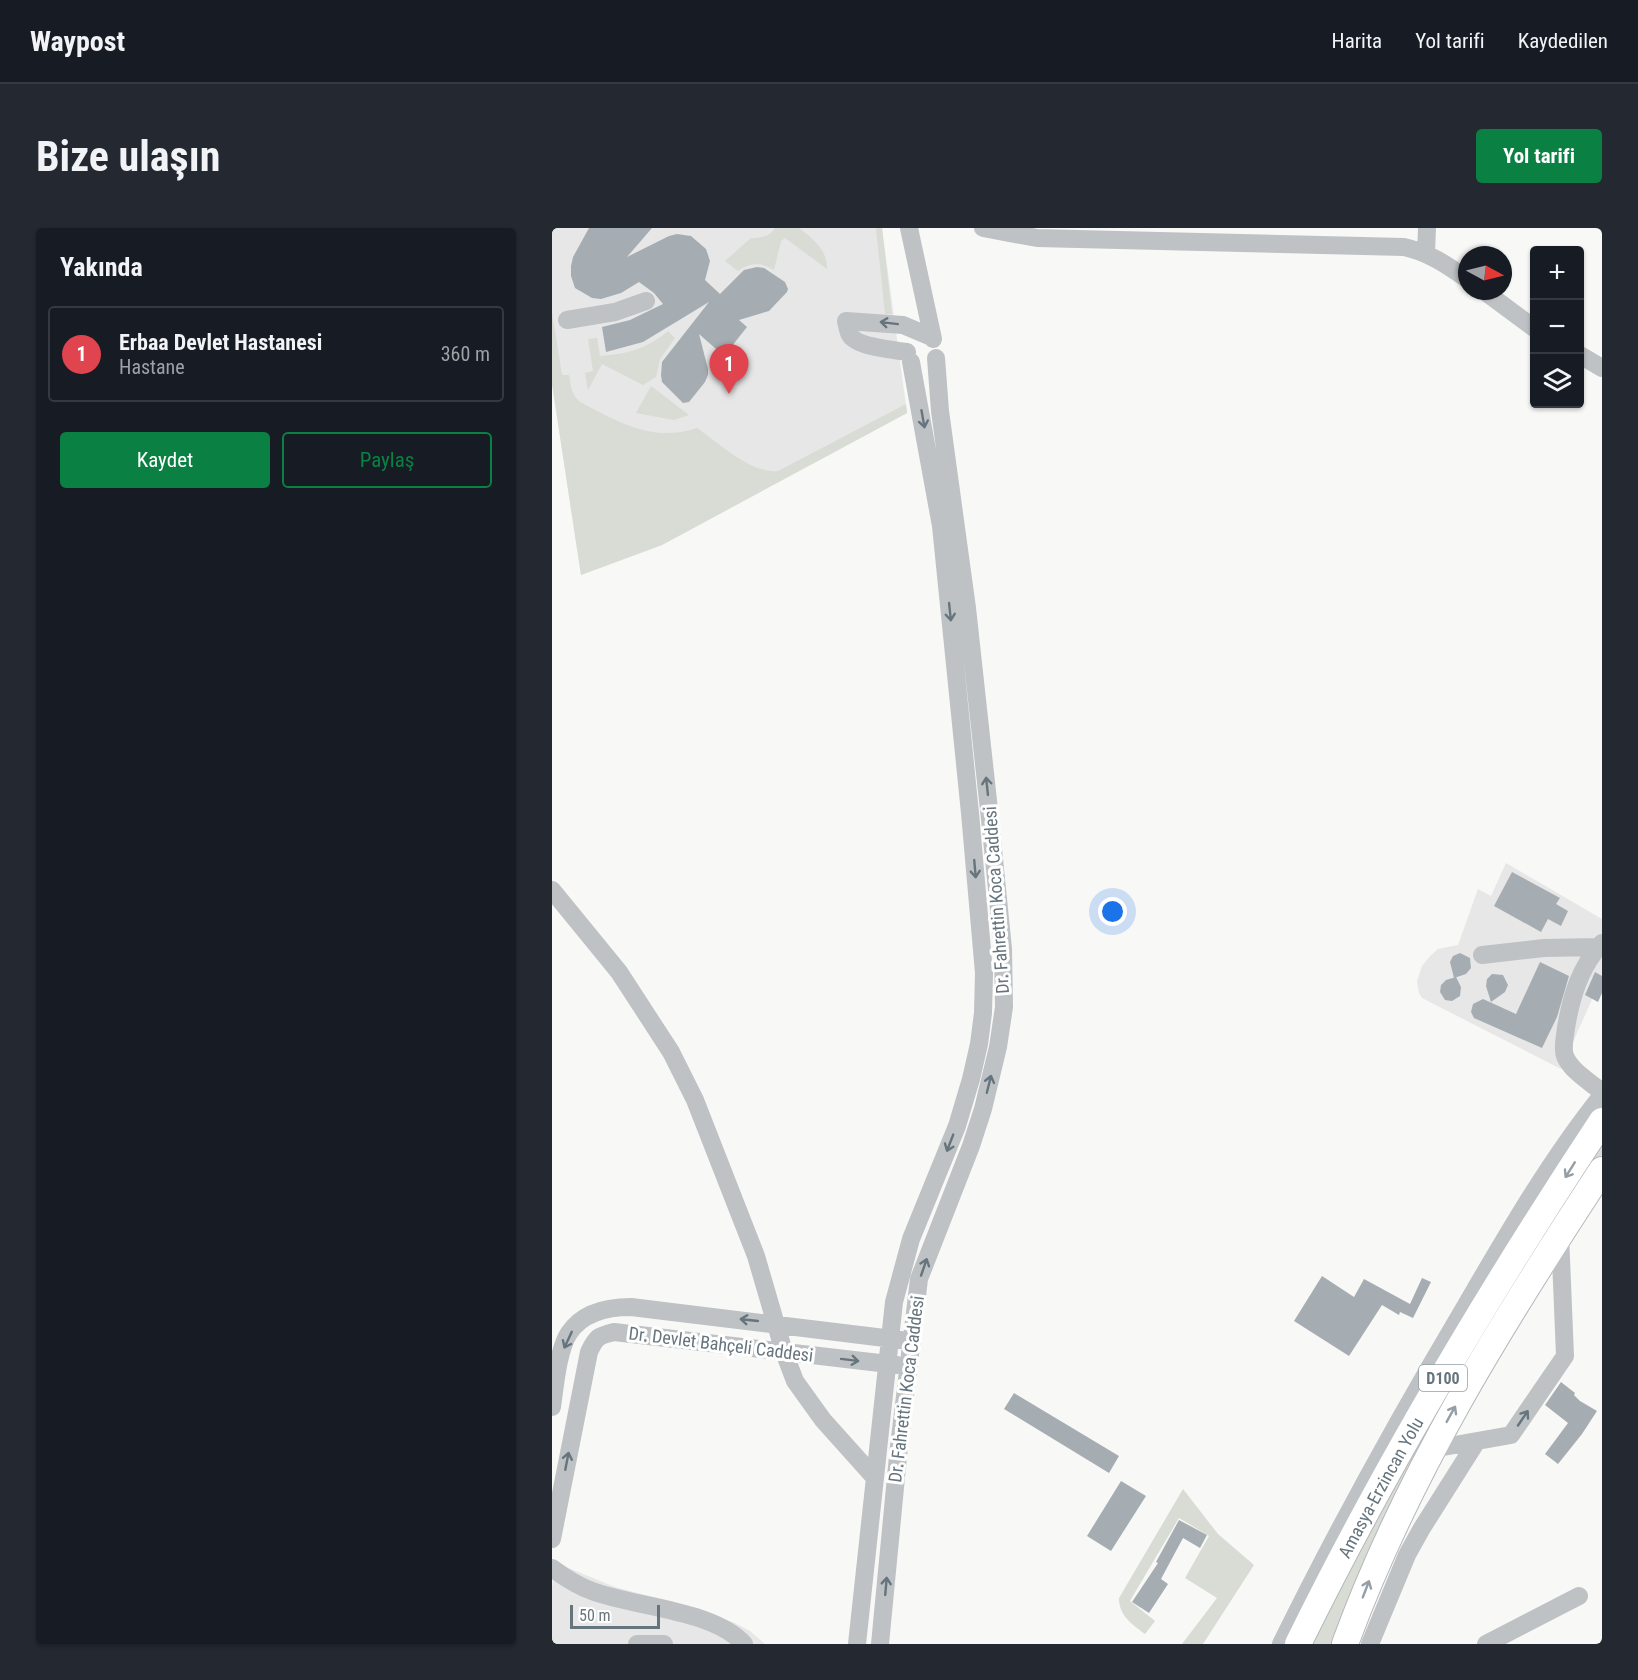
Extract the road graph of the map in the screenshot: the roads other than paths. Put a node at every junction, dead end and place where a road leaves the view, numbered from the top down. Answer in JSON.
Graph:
{"nodes":[{"id":1,"x":909,"y":228,"type":"edge"},
{"id":2,"x":983,"y":228,"type":"edge"},
{"id":3,"x":1427,"y":228,"type":"edge"},
{"id":4,"x":1426,"y":253,"type":"junction"},
{"id":5,"x":1458,"y":273,"type":"edge"},
{"id":6,"x":1496,"y":300,"type":"edge"},
{"id":7,"x":646,"y":301,"type":"dead end"},
{"id":8,"x":567,"y":320,"type":"dead end"},
{"id":9,"x":1530,"y":325,"type":"edge"},
{"id":10,"x":931,"y":338,"type":"junction"},
{"id":11,"x":909,"y":357,"type":"junction"},
{"id":12,"x":936,"y":358,"type":"junction"},
{"id":13,"x":1584,"y":358,"type":"edge"},
{"id":14,"x":1602,"y":368,"type":"edge"},
{"id":15,"x":552,"y":890,"type":"edge"},
{"id":16,"x":1600,"y":945,"type":"edge"},
{"id":17,"x":1482,"y":955,"type":"dead end"},
{"id":18,"x":1602,"y":1094,"type":"edge"},
{"id":19,"x":1602,"y":1121,"type":"edge"},
{"id":20,"x":1602,"y":1170,"type":"edge"},
{"id":21,"x":1560,"y":1234,"type":"junction"},
{"id":22,"x":776,"y":1323,"type":"junction"},
{"id":23,"x":890,"y":1338,"type":"junction"},
{"id":24,"x":911,"y":1341,"type":"junction"},
{"id":25,"x":783,"y":1352,"type":"junction"},
{"id":26,"x":887,"y":1364,"type":"junction"},
{"id":27,"x":908,"y":1366,"type":"junction"},
{"id":28,"x":552,"y":1407,"type":"edge"},
{"id":29,"x":1477,"y":1441,"type":"junction"},
{"id":30,"x":1432,"y":1449,"type":"junction"},
{"id":31,"x":876,"y":1478,"type":"junction"},
{"id":32,"x":552,"y":1539,"type":"edge"},
{"id":33,"x":552,"y":1568,"type":"edge"},
{"id":34,"x":1579,"y":1596,"type":"dead end"},
{"id":35,"x":637,"y":1644,"type":"edge"},
{"id":36,"x":664,"y":1644,"type":"edge"},
{"id":37,"x":744,"y":1644,"type":"edge"},
{"id":38,"x":857,"y":1644,"type":"edge"},
{"id":39,"x":880,"y":1644,"type":"edge"},
{"id":40,"x":1281,"y":1644,"type":"edge"},
{"id":41,"x":1298,"y":1644,"type":"edge"},
{"id":42,"x":1345,"y":1644,"type":"edge"},
{"id":43,"x":1370,"y":1644,"type":"edge"},
{"id":44,"x":1486,"y":1644,"type":"edge"}],
"edges":[{"from":1,"to":10,"type":"street","name":"Dr. Fahrettin Koca Caddesi"},
{"from":2,"to":4,"type":"street"},
{"from":3,"to":4,"type":"street"},
{"from":4,"to":5,"type":"street"},
{"from":6,"to":9,"type":"street"},
{"from":7,"to":8,"type":"street"},
{"from":10,"to":11,"type":"street"},
{"from":10,"to":11,"type":"street","one_way":true},
{"from":10,"to":12,"type":"street","name":"Dr. Fahrettin Koca Caddesi"},
{"from":11,"to":12,"type":"street"},
{"from":11,"to":23,"type":"street","name":"Dr. Fahrettin Koca Caddesi","one_way":true},
{"from":24,"to":12,"type":"street","name":"Dr. Fahrettin Koca Caddesi","one_way":true},
{"from":13,"to":14,"type":"street"},
{"from":15,"to":22,"type":"street"},
{"from":16,"to":17,"type":"street"},
{"from":16,"to":18,"type":"street"},
{"from":18,"to":40,"type":"street"},
{"from":19,"to":41,"type":"highway","name":"Amasya-Erzincan Yolu","number":"D100","one_way":true},
{"from":20,"to":21,"type":"highway","name":"Amasya-Erzincan Yolu","number":"D100"},
{"from":29,"to":21,"type":"street","one_way":true},
{"from":30,"to":21,"type":"highway","name":"Amasya-Erzincan Yolu","number":"D100","one_way":true},
{"from":22,"to":23,"type":"street","name":"Dr. Devlet Bahçeli Caddesi"},
{"from":22,"to":25,"type":"street"},
{"from":22,"to":28,"type":"street","name":"Dr. Devlet Bahçeli Caddesi","one_way":true},
{"from":23,"to":24,"type":"street","name":"Dr. Devlet Bahçeli Caddesi"},
{"from":23,"to":26,"type":"street","name":"Dr. Fahrettin Koca Caddesi"},
{"from":24,"to":27,"type":"street","name":"Dr. Fahrettin Koca Caddesi"},
{"from":25,"to":26,"type":"street","name":"Dr. Devlet Bahçeli Caddesi","one_way":true},
{"from":25,"to":31,"type":"street"},
{"from":32,"to":25,"type":"street","name":"Dr. Devlet Bahçeli Caddesi","one_way":true},
{"from":26,"to":27,"type":"street","name":"Dr. Devlet Bahçeli Caddesi"},
{"from":26,"to":31,"type":"street","name":"Dr. Fahrettin Koca Caddesi"},
{"from":39,"to":27,"type":"street","name":"Dr. Fahrettin Koca Caddesi","one_way":true},
{"from":29,"to":30,"type":"street"},
{"from":29,"to":43,"type":"street"},
{"from":42,"to":30,"type":"highway","name":"Amasya-Erzincan Yolu","number":"D100","one_way":true},
{"from":31,"to":38,"type":"street","name":"Dr. Fahrettin Koca Caddesi"},
{"from":33,"to":37,"type":"street"},
{"from":34,"to":44,"type":"street"},
{"from":35,"to":36,"type":"street"}]}
